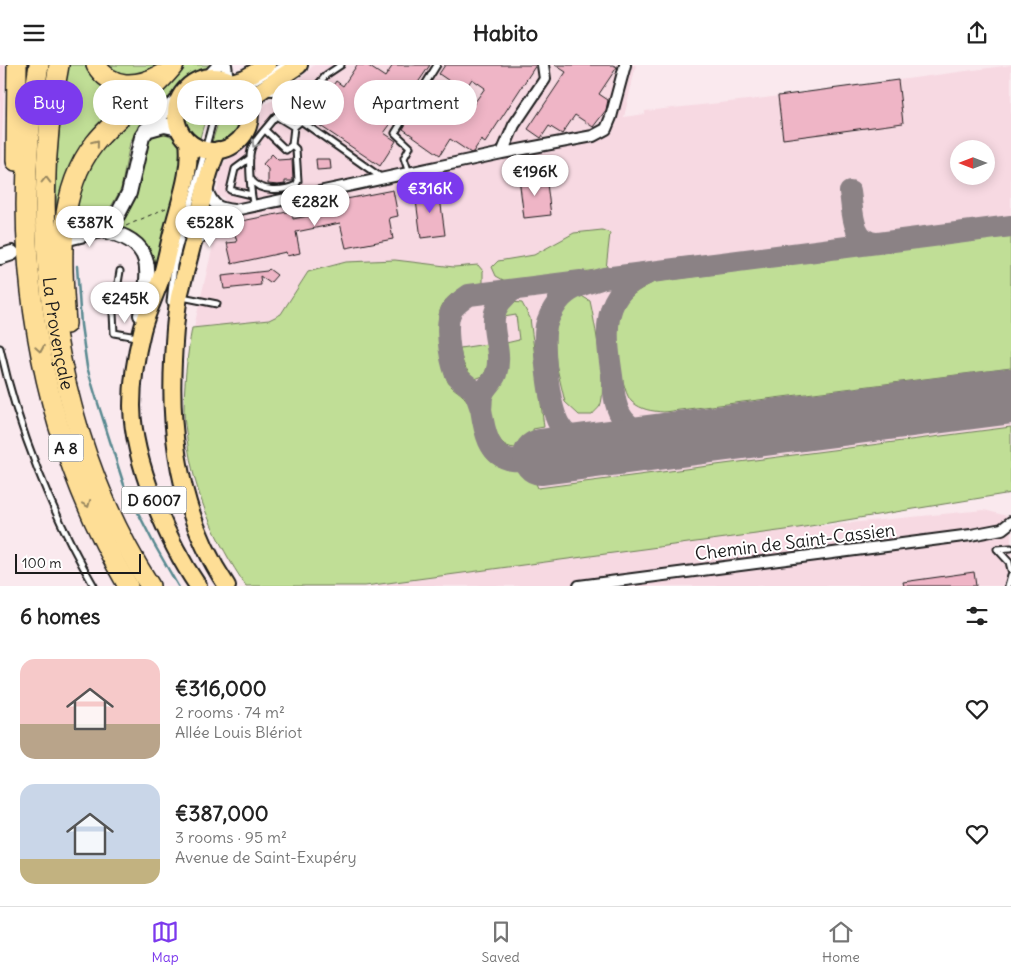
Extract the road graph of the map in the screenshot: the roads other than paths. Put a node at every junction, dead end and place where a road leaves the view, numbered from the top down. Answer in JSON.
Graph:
{"nodes":[{"id":1,"x":17,"y":65,"type":"edge"},
{"id":2,"x":39,"y":65,"type":"edge"},
{"id":3,"x":59,"y":65,"type":"edge"},
{"id":4,"x":96,"y":65,"type":"edge"},
{"id":5,"x":218,"y":65,"type":"edge"},
{"id":6,"x":267,"y":65,"type":"edge"},
{"id":7,"x":284,"y":65,"type":"edge"},
{"id":8,"x":299,"y":65,"type":"edge"},
{"id":9,"x":341,"y":65,"type":"edge"},
{"id":10,"x":437,"y":65,"type":"edge"},
{"id":11,"x":543,"y":65,"type":"edge"},
{"id":12,"x":624,"y":65,"type":"edge"},
{"id":13,"x":173,"y":66,"type":"edge"},
{"id":14,"x":206,"y":78,"type":"junction"},
{"id":15,"x":200,"y":80,"type":"edge"},
{"id":16,"x":232,"y":80,"type":"edge"},
{"id":17,"x":244,"y":80,"type":"edge"},
{"id":18,"x":247,"y":80,"type":"edge"},
{"id":19,"x":247,"y":80,"type":"edge"},
{"id":20,"x":249,"y":80,"type":"edge"},
{"id":21,"x":322,"y":80,"type":"edge"},
{"id":22,"x":177,"y":101,"type":"edge"},
{"id":23,"x":180,"y":125,"type":"edge"},
{"id":24,"x":214,"y":125,"type":"edge"},
{"id":25,"x":248,"y":125,"type":"edge"},
{"id":26,"x":296,"y":125,"type":"edge"},
{"id":27,"x":307,"y":125,"type":"edge"},
{"id":28,"x":294,"y":127,"type":"junction"},
{"id":29,"x":146,"y":130,"type":"junction"},
{"id":30,"x":265,"y":130,"type":"junction"},
{"id":31,"x":184,"y":134,"type":"junction"},
{"id":32,"x":292,"y":145,"type":"junction"},
{"id":33,"x":218,"y":151,"type":"junction"},
{"id":34,"x":502,"y":153,"type":"junction"},
{"id":35,"x":250,"y":158,"type":"junction"},
{"id":36,"x":409,"y":173,"type":"junction"},
{"id":37,"x":251,"y":179,"type":"junction"},
{"id":38,"x":383,"y":179,"type":"junction"},
{"id":39,"x":206,"y":188,"type":"junction"},
{"id":40,"x":251,"y":195,"type":"junction"},
{"id":41,"x":254,"y":207,"type":"junction"},
{"id":42,"x":235,"y":210,"type":"junction"},
{"id":43,"x":101,"y":230,"type":"junction"},
{"id":44,"x":72,"y":237,"type":"dead end"},
{"id":45,"x":174,"y":265,"type":"junction"},
{"id":46,"x":120,"y":271,"type":"dead end"},
{"id":47,"x":182,"y":297,"type":"junction"},
{"id":48,"x":32,"y":301,"type":"junction"},
{"id":49,"x":217,"y":304,"type":"dead end"},
{"id":50,"x":137,"y":337,"type":"junction"},
{"id":51,"x":0,"y":348,"type":"edge"},
{"id":52,"x":72,"y":402,"type":"junction"},
{"id":53,"x":135,"y":413,"type":"junction"},
{"id":54,"x":182,"y":503,"type":"dead end"},
{"id":55,"x":1011,"y":522,"type":"edge"},
{"id":56,"x":1011,"y":548,"type":"edge"},
{"id":57,"x":1011,"y":570,"type":"edge"},
{"id":58,"x":1011,"y":575,"type":"edge"},
{"id":59,"x":638,"y":582,"type":"edge"},
{"id":60,"x":94,"y":586,"type":"edge"},
{"id":61,"x":128,"y":586,"type":"edge"},
{"id":62,"x":150,"y":586,"type":"edge"},
{"id":63,"x":198,"y":586,"type":"edge"},
{"id":64,"x":204,"y":586,"type":"edge"},
{"id":65,"x":221,"y":586,"type":"edge"},
{"id":66,"x":227,"y":586,"type":"edge"},
{"id":67,"x":579,"y":586,"type":"edge"},
{"id":68,"x":1008,"y":586,"type":"edge"}],
"edges":[{"from":1,"to":48,"type":"highway"},
{"from":2,"to":48,"type":"highway","name":"La Provençale","number":"A 8"},
{"from":52,"to":3,"type":"highway","name":"La Provençale","number":"A 8","one_way":true},
{"from":4,"to":13,"type":"highway"},
{"from":5,"to":14,"type":"street"},
{"from":6,"to":17,"type":"main road"},
{"from":7,"to":18,"type":"lane"},
{"from":7,"to":19,"type":"lane"},
{"from":8,"to":20,"type":"main road"},
{"from":9,"to":21,"type":"lane"},
{"from":10,"to":36,"type":"lane"},
{"from":11,"to":34,"type":"street"},
{"from":12,"to":34,"type":"street"},
{"from":52,"to":13,"type":"highway","one_way":true},
{"from":14,"to":15,"type":"main road"},
{"from":14,"to":16,"type":"main road"},
{"from":22,"to":29,"type":"main road"},
{"from":23,"to":31,"type":"main road"},
{"from":24,"to":33,"type":"lane"},
{"from":25,"to":33,"type":"main road"},
{"from":26,"to":28,"type":"lane"},
{"from":27,"to":38,"type":"lane"},
{"from":28,"to":30,"type":"lane"},
{"from":28,"to":32,"type":"lane"},
{"from":29,"to":31,"type":"main road"},
{"from":29,"to":43,"type":"main road"},
{"from":30,"to":32,"type":"lane"},
{"from":30,"to":35,"type":"lane","one_way":true},
{"from":31,"to":33,"type":"main road"},
{"from":31,"to":53,"type":"main road","number":"D 6007"},
{"from":32,"to":37,"type":"lane"},
{"from":33,"to":39,"type":"main road","number":"D 6007"},
{"from":33,"to":45,"type":"lane"},
{"from":34,"to":36,"type":"street"},
{"from":35,"to":37,"type":"lane"},
{"from":35,"to":40,"type":"lane"},
{"from":36,"to":38,"type":"street"},
{"from":37,"to":40,"type":"lane"},
{"from":38,"to":41,"type":"street"},
{"from":39,"to":42,"type":"street"},
{"from":39,"to":47,"type":"main road","number":"D 6007"},
{"from":40,"to":41,"type":"lane"},
{"from":41,"to":42,"type":"street"},
{"from":42,"to":47,"type":"street"},
{"from":43,"to":44,"type":"main road"},
{"from":43,"to":50,"type":"main road"},
{"from":45,"to":47,"type":"lane"},
{"from":45,"to":53,"type":"lane"},
{"from":46,"to":50,"type":"lane"},
{"from":47,"to":49,"type":"lane"},
{"from":47,"to":66,"type":"main road","number":"D 6007"},
{"from":48,"to":61,"type":"highway","name":"La Provençale","number":"A 8","one_way":true},
{"from":50,"to":53,"type":"main road"},
{"from":51,"to":60,"type":"lane"},
{"from":52,"to":62,"type":"highway","name":"La Provençale","number":"A 8"},
{"from":53,"to":63,"type":"main road","number":"D 6007"},
{"from":53,"to":64,"type":"lane"},
{"from":54,"to":65,"type":"lane"},
{"from":55,"to":59,"type":"street","name":"Chemin de Saint-Cassien"},
{"from":56,"to":57,"type":"lane"},
{"from":58,"to":68,"type":"lane"},
{"from":59,"to":67,"type":"street","name":"Chemin de Saint-Cassien"}]}
